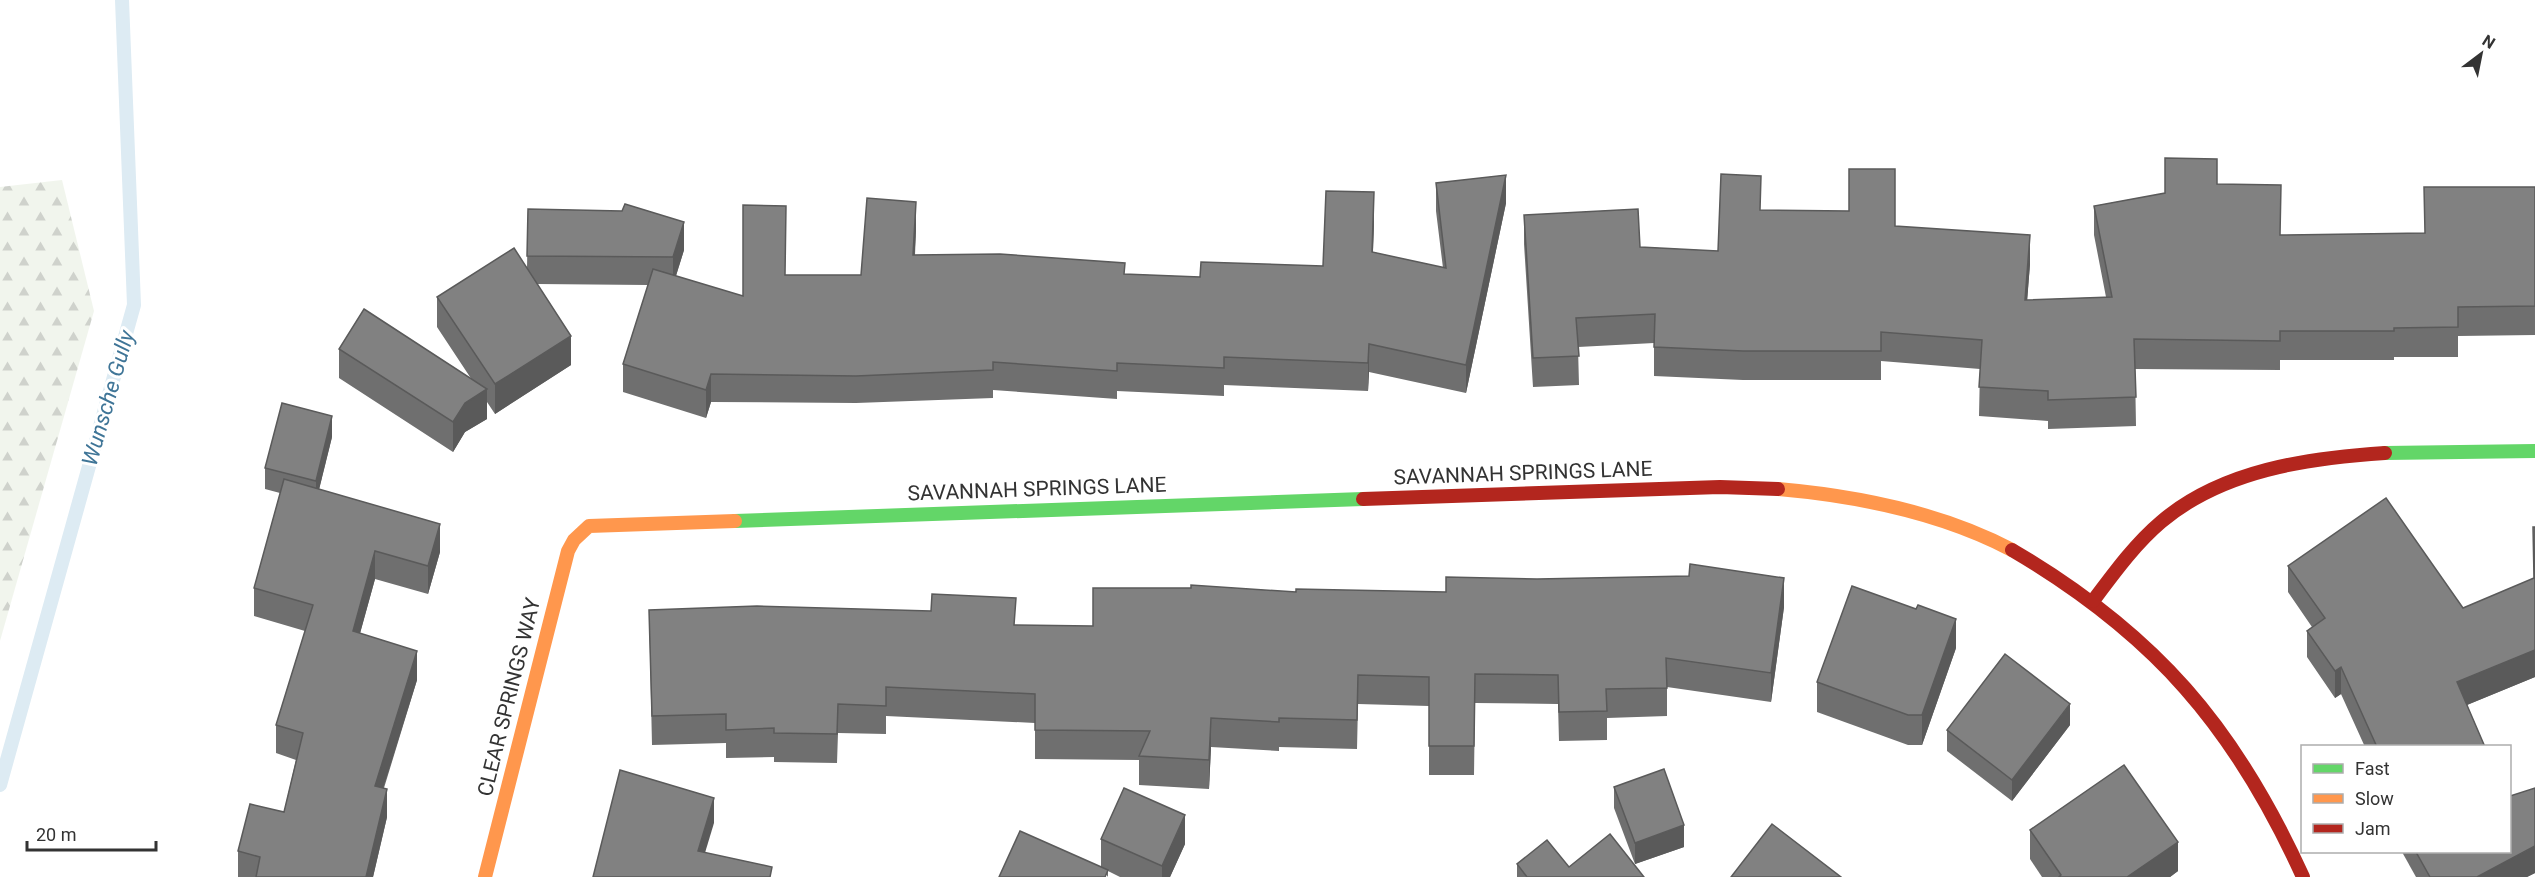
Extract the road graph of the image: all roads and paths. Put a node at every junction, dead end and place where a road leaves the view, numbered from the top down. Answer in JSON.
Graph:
{"nodes":[{"id":1,"x":2535,"y":451,"type":"edge"},
{"id":2,"x":581,"y":531,"type":"joint"},
{"id":3,"x":2093,"y":602,"type":"junction"},
{"id":4,"x":485,"y":877,"type":"edge"},
{"id":5,"x":2303,"y":877,"type":"edge"}],
"edges":[{"from":1,"to":3,"type":"street"},
{"from":2,"to":3,"type":"street","name":"SAVANNAH SPRINGS LANE"},
{"from":2,"to":4,"type":"street","name":"CLEAR SPRINGS WAY"},
{"from":3,"to":5,"type":"street","name":"SAVANNAH SPRINGS LANE"}]}
